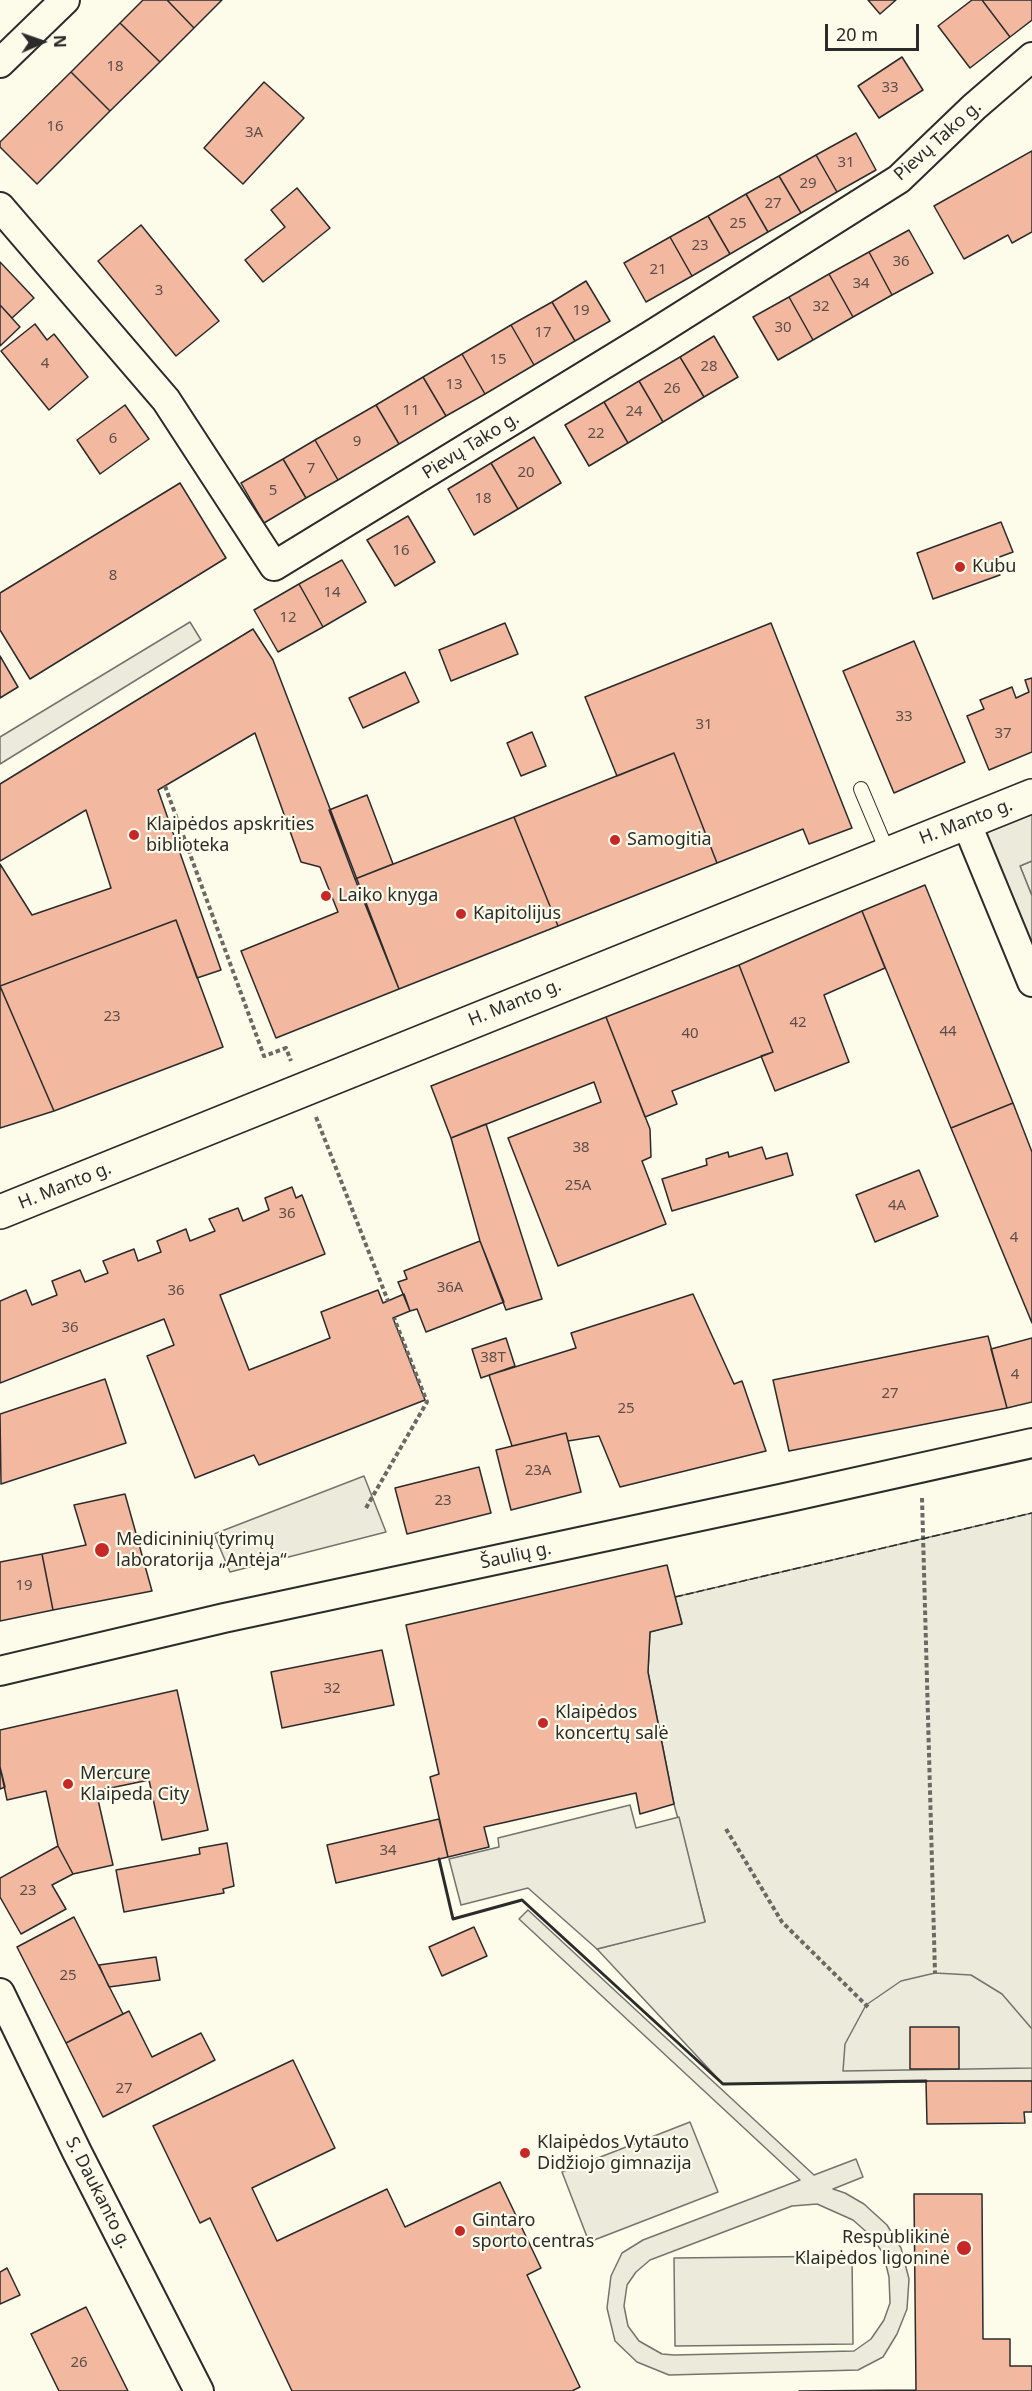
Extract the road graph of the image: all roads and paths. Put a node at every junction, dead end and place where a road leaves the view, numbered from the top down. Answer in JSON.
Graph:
{"nodes":[{"id":1,"x":65,"y":0,"type":"edge"},
{"id":2,"x":1032,"y":57,"type":"edge"},
{"id":3,"x":0,"y":63,"type":"edge"},
{"id":4,"x":0,"y":207,"type":"edge"},
{"id":5,"x":165,"y":786,"type":"dead end"},
{"id":6,"x":861,"y":789,"type":"dead end"},
{"id":7,"x":1032,"y":796,"type":"edge"},
{"id":8,"x":966,"y":822,"type":"junction"},
{"id":9,"x":888,"y":853,"type":"junction"},
{"id":10,"x":1032,"y":982,"type":"edge"},
{"id":11,"x":302,"y":1089,"type":"junction"},
{"id":12,"x":0,"y":1212,"type":"edge"},
{"id":13,"x":388,"y":1301,"type":"dead end"},
{"id":14,"x":394,"y":1318,"type":"dead end"},
{"id":15,"x":1032,"y":1443,"type":"edge"},
{"id":16,"x":920,"y":1468,"type":"junction"},
{"id":17,"x":366,"y":1508,"type":"dead end"},
{"id":18,"x":0,"y":1671,"type":"edge"},
{"id":19,"x":726,"y":1829,"type":"dead end"},
{"id":20,"x":935,"y":1973,"type":"dead end"},
{"id":21,"x":0,"y":1993,"type":"edge"},
{"id":22,"x":868,"y":2007,"type":"dead end"},
{"id":23,"x":199,"y":2391,"type":"edge"}],
"edges":[{"from":1,"to":3,"type":"street"},
{"from":2,"to":4,"type":"street","name":"Pievų Tako g."},
{"from":5,"to":11,"type":"path"},
{"from":6,"to":9,"type":"lane"},
{"from":7,"to":8,"type":"main road","name":"H. Manto g."},
{"from":8,"to":9,"type":"main road","name":"H. Manto g."},
{"from":8,"to":10,"type":"street"},
{"from":9,"to":11,"type":"main road","name":"H. Manto g."},
{"from":11,"to":12,"type":"main road","name":"H. Manto g."},
{"from":11,"to":13,"type":"path"},
{"from":14,"to":17,"type":"path"},
{"from":15,"to":16,"type":"street","name":"Šaulių g."},
{"from":16,"to":18,"type":"street","name":"Šaulių g."},
{"from":16,"to":20,"type":"path"},
{"from":19,"to":22,"type":"path"},
{"from":21,"to":23,"type":"street","name":"S. Daukanto g."}]}
